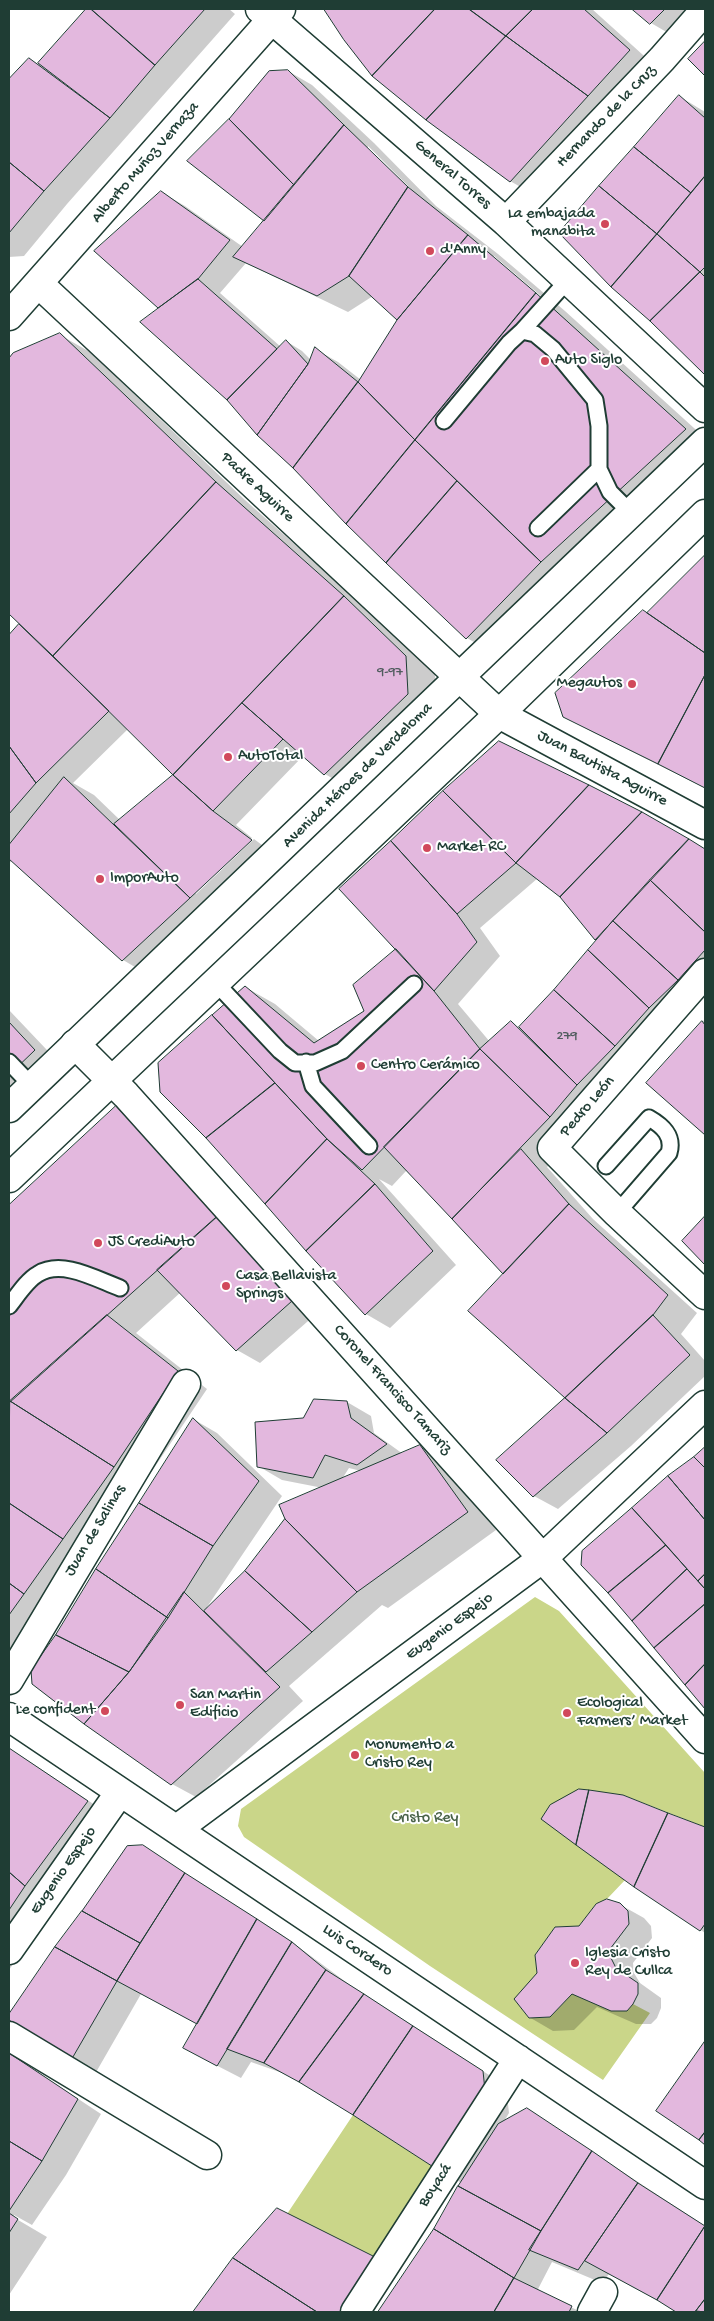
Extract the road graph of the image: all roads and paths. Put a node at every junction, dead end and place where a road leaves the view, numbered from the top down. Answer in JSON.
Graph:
{"nodes":[{"id":1,"x":705,"y":10,"type":"edge"},
{"id":2,"x":271,"y":12,"type":"edge"},
{"id":3,"x":506,"y":222,"type":"junction"},
{"id":4,"x":568,"y":280,"type":"junction"},
{"id":5,"x":39,"y":284,"type":"junction"},
{"id":6,"x":9,"y":293,"type":"edge"},
{"id":7,"x":9,"y":316,"type":"edge"},
{"id":8,"x":522,"y":331,"type":"junction"},
{"id":9,"x":705,"y":408,"type":"edge"},
{"id":10,"x":444,"y":421,"type":"dead end"},
{"id":11,"x":705,"y":442,"type":"edge"},
{"id":12,"x":598,"y":469,"type":"junction"},
{"id":13,"x":631,"y":513,"type":"junction"},
{"id":14,"x":705,"y":514,"type":"edge"},
{"id":15,"x":538,"y":528,"type":"dead end"},
{"id":16,"x":460,"y":678,"type":"junction"},
{"id":17,"x":499,"y":714,"type":"junction"},
{"id":18,"x":705,"y":825,"type":"edge"},
{"id":19,"x":705,"y":973,"type":"edge"},
{"id":20,"x":216,"y":982,"type":"junction"},
{"id":21,"x":414,"y":984,"type":"dead end"},
{"id":22,"x":75,"y":1044,"type":"junction"},
{"id":23,"x":9,"y":1062,"type":"edge"},
{"id":24,"x":306,"y":1062,"type":"junction"},
{"id":25,"x":112,"y":1080,"type":"junction"},
{"id":26,"x":32,"y":1086,"type":"junction"},
{"id":27,"x":9,"y":1108,"type":"edge"},
{"id":28,"x":369,"y":1146,"type":"dead end"},
{"id":29,"x":606,"y":1166,"type":"dead end"},
{"id":30,"x":9,"y":1178,"type":"edge"},
{"id":31,"x":617,"y":1213,"type":"junction"},
{"id":32,"x":120,"y":1288,"type":"dead end"},
{"id":33,"x":705,"y":1295,"type":"edge"},
{"id":34,"x":9,"y":1306,"type":"edge"},
{"id":35,"x":186,"y":1384,"type":"dead end"},
{"id":36,"x":705,"y":1405,"type":"edge"},
{"id":37,"x":543,"y":1558,"type":"junction"},
{"id":38,"x":9,"y":1680,"type":"edge"},
{"id":39,"x":9,"y":1717,"type":"edge"},
{"id":40,"x":705,"y":1739,"type":"edge"},
{"id":41,"x":120,"y":1792,"type":"junction"},
{"id":42,"x":177,"y":1829,"type":"junction"},
{"id":43,"x":9,"y":1950,"type":"edge"},
{"id":44,"x":9,"y":2036,"type":"edge"},
{"id":45,"x":518,"y":2059,"type":"junction"},
{"id":46,"x":207,"y":2155,"type":"dead end"},
{"id":47,"x":705,"y":2184,"type":"edge"},
{"id":48,"x":355,"y":2312,"type":"edge"}],
"edges":[{"from":1,"to":3,"type":"street","name":"Hernando de la Cruz"},
{"from":2,"to":3,"type":"street","name":"General Torres"},
{"from":2,"to":5,"type":"street","name":"Alberto Muñoz Vernaza"},
{"from":3,"to":4,"type":"street","name":"General Torres"},
{"from":4,"to":8,"type":"lane"},
{"from":4,"to":9,"type":"street","name":"General Torres"},
{"from":5,"to":6,"type":"street"},
{"from":5,"to":7,"type":"street","name":"Alberto Muñoz Vernaza"},
{"from":5,"to":16,"type":"street","name":"Padre Aguirre"},
{"from":8,"to":10,"type":"lane"},
{"from":8,"to":12,"type":"lane"},
{"from":11,"to":13,"type":"street","name":"Avenida Héroes de Verdeloma"},
{"from":12,"to":13,"type":"lane"},
{"from":12,"to":15,"type":"lane"},
{"from":13,"to":16,"type":"street","name":"Avenida Héroes de Verdeloma"},
{"from":14,"to":17,"type":"street"},
{"from":16,"to":17,"type":"street","name":"Padre Aguirre"},
{"from":16,"to":22,"type":"street","name":"Avenida Héroes de Verdeloma"},
{"from":17,"to":18,"type":"street","name":"Juan Bautista Aguirre"},
{"from":17,"to":20,"type":"street"},
{"from":19,"to":31,"type":"street","name":"Pedro León"},
{"from":20,"to":24,"type":"lane"},
{"from":20,"to":25,"type":"street"},
{"from":21,"to":24,"type":"lane"},
{"from":22,"to":25,"type":"street","name":"Coronel Francisco Tamariz"},
{"from":22,"to":26,"type":"street","name":"Avenida Héroes de Verdeloma"},
{"from":23,"to":26,"type":"lane"},
{"from":24,"to":28,"type":"lane"},
{"from":25,"to":30,"type":"street"},
{"from":25,"to":37,"type":"street","name":"Coronel Francisco Tamariz"},
{"from":26,"to":27,"type":"street","name":"Avenida Héroes de Verdeloma"},
{"from":29,"to":31,"type":"lane"},
{"from":31,"to":33,"type":"street","name":"Pedro León"},
{"from":32,"to":34,"type":"lane"},
{"from":35,"to":38,"type":"street","name":"Juan de Salinas"},
{"from":36,"to":37,"type":"street","name":"Eugenio Espejo"},
{"from":37,"to":40,"type":"street","name":"Coronel Francisco Tamariz"},
{"from":37,"to":42,"type":"street","name":"Eugenio Espejo"},
{"from":39,"to":41,"type":"street","name":"Luis Cordero"},
{"from":41,"to":42,"type":"street","name":"Luis Cordero"},
{"from":41,"to":43,"type":"street","name":"Eugenio Espejo"},
{"from":42,"to":45,"type":"street","name":"Luis Cordero"},
{"from":44,"to":46,"type":"street"},
{"from":45,"to":47,"type":"street","name":"Luis Cordero"},
{"from":45,"to":48,"type":"street","name":"Boyacá"}]}
